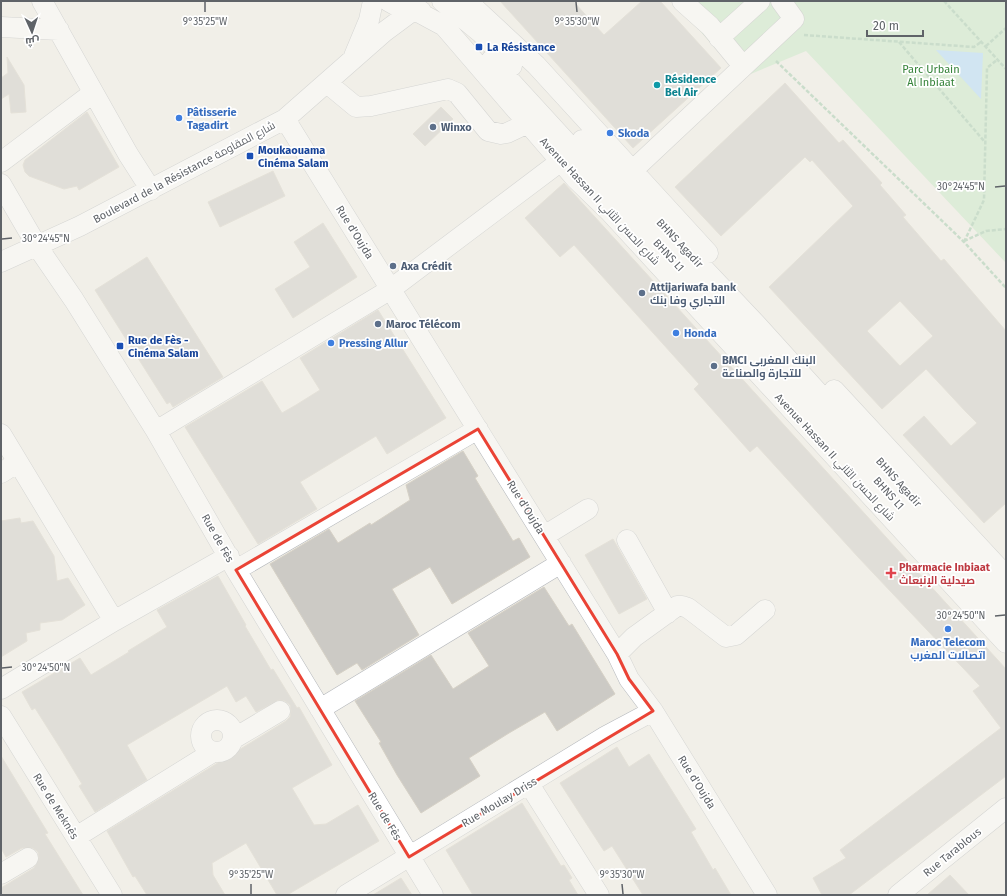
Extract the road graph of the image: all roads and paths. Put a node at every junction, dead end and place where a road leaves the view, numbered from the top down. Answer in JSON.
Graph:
{"nodes":[{"id":1,"x":42,"y":1,"type":"edge"},
{"id":2,"x":373,"y":1,"type":"edge"},
{"id":3,"x":388,"y":1,"type":"edge"},
{"id":4,"x":467,"y":1,"type":"edge"},
{"id":5,"x":682,"y":1,"type":"edge"},
{"id":6,"x":781,"y":1,"type":"edge"},
{"id":7,"x":944,"y":1,"type":"edge"},
{"id":8,"x":756,"y":2,"type":"edge"},
{"id":9,"x":430,"y":5,"type":"edge"},
{"id":10,"x":1,"y":27,"type":"edge"},
{"id":11,"x":1006,"y":28,"type":"edge"},
{"id":12,"x":59,"y":30,"type":"junction"},
{"id":13,"x":781,"y":32,"type":"junction"},
{"id":14,"x":719,"y":38,"type":"junction"},
{"id":15,"x":899,"y":42,"type":"junction"},
{"id":16,"x":981,"y":42,"type":"junction"},
{"id":17,"x":986,"y":46,"type":"junction"},
{"id":18,"x":763,"y":48,"type":"junction"},
{"id":19,"x":352,"y":60,"type":"junction"},
{"id":20,"x":998,"y":60,"type":"junction"},
{"id":21,"x":743,"y":66,"type":"junction"},
{"id":22,"x":1006,"y":69,"type":"edge"},
{"id":23,"x":327,"y":83,"type":"junction"},
{"id":24,"x":93,"y":93,"type":"junction"},
{"id":25,"x":285,"y":119,"type":"junction"},
{"id":26,"x":528,"y":123,"type":"junction"},
{"id":27,"x":984,"y":141,"type":"junction"},
{"id":28,"x":561,"y":161,"type":"junction"},
{"id":29,"x":1,"y":162,"type":"edge"},
{"id":30,"x":632,"y":171,"type":"junction"},
{"id":31,"x":1,"y":184,"type":"edge"},
{"id":32,"x":151,"y":190,"type":"junction"},
{"id":33,"x":1006,"y":229,"type":"edge"},
{"id":34,"x":964,"y":242,"type":"junction"},
{"id":35,"x":37,"y":246,"type":"junction"},
{"id":36,"x":1,"y":262,"type":"edge"},
{"id":37,"x":1006,"y":288,"type":"edge"},
{"id":38,"x":391,"y":289,"type":"junction"},
{"id":39,"x":478,"y":430,"type":"junction"},
{"id":40,"x":156,"y":431,"type":"junction"},
{"id":41,"x":1,"y":434,"type":"edge"},
{"id":42,"x":18,"y":462,"type":"junction"},
{"id":43,"x":1,"y":473,"type":"edge"},
{"id":44,"x":588,"y":509,"type":"dead end"},
{"id":45,"x":544,"y":536,"type":"junction"},
{"id":46,"x":626,"y":540,"type":"dead end"},
{"id":47,"x":233,"y":563,"type":"junction"},
{"id":48,"x":561,"y":563,"type":"junction"},
{"id":49,"x":1006,"y":576,"type":"edge"},
{"id":50,"x":1006,"y":600,"type":"edge"},
{"id":51,"x":765,"y":610,"type":"dead end"},
{"id":52,"x":668,"y":613,"type":"junction"},
{"id":53,"x":114,"y":621,"type":"junction"},
{"id":54,"x":1006,"y":622,"type":"edge"},
{"id":55,"x":1006,"y":643,"type":"edge"},
{"id":56,"x":617,"y":654,"type":"junction"},
{"id":57,"x":1,"y":689,"type":"edge"},
{"id":58,"x":320,"y":709,"type":"junction"},
{"id":59,"x":280,"y":711,"type":"dead end"},
{"id":60,"x":653,"y":711,"type":"junction"},
{"id":61,"x":1,"y":716,"type":"edge"},
{"id":62,"x":233,"y":739,"type":"junction"},
{"id":63,"x":213,"y":752,"type":"junction"},
{"id":64,"x":529,"y":784,"type":"junction"},
{"id":65,"x":1006,"y":808,"type":"edge"},
{"id":66,"x":76,"y":837,"type":"junction"},
{"id":67,"x":409,"y":857,"type":"junction"},
{"id":68,"x":28,"y":858,"type":"dead end"},
{"id":69,"x":1,"y":874,"type":"edge"},
{"id":70,"x":112,"y":895,"type":"edge"},
{"id":71,"x":346,"y":895,"type":"edge"},
{"id":72,"x":433,"y":895,"type":"edge"},
{"id":73,"x":598,"y":895,"type":"edge"},
{"id":74,"x":767,"y":895,"type":"edge"},
{"id":75,"x":898,"y":895,"type":"edge"}],
"edges":[{"from":1,"to":12,"type":"street"},
{"from":2,"to":19,"type":"street","name":"Boulevard de la Résistance شارع المقاومة"},
{"from":3,"to":9,"type":"street"},
{"from":4,"to":30,"type":"street"},
{"from":5,"to":14,"type":"street"},
{"from":6,"to":13,"type":"street"},
{"from":7,"to":16,"type":"path"},
{"from":8,"to":14,"type":"street"},
{"from":9,"to":19,"type":"street","name":"Boulevard de la Résistance شارع المقاومة"},
{"from":9,"to":26,"type":"street","name":"Avenue Hassan II شارع الحسن الثاني"},
{"from":9,"to":50,"type":"street","name":"BHNS Agadir"},
{"from":9,"to":54,"type":"street","name":"BHNS L1"},
{"from":10,"to":12,"type":"street"},
{"from":11,"to":17,"type":"path"},
{"from":12,"to":24,"type":"street"},
{"from":13,"to":15,"type":"path"},
{"from":13,"to":18,"type":"street"},
{"from":14,"to":21,"type":"street"},
{"from":15,"to":16,"type":"path"},
{"from":15,"to":27,"type":"path"},
{"from":16,"to":17,"type":"path"},
{"from":17,"to":20,"type":"path"},
{"from":18,"to":21,"type":"street"},
{"from":18,"to":34,"type":"path"},
{"from":19,"to":23,"type":"street","name":"Boulevard de la Résistance شارع المقاومة"},
{"from":20,"to":22,"type":"path"},
{"from":20,"to":27,"type":"path"},
{"from":21,"to":30,"type":"street"},
{"from":23,"to":25,"type":"street","name":"Boulevard de la Résistance شارع المقاومة"},
{"from":23,"to":26,"type":"street"},
{"from":24,"to":29,"type":"street"},
{"from":24,"to":32,"type":"street"},
{"from":25,"to":32,"type":"street","name":"Boulevard de la Résistance شارع المقاومة"},
{"from":25,"to":38,"type":"street","name":"Rue d'Oujda"},
{"from":26,"to":28,"type":"street","name":"Avenue Hassan II شارع الحسن الثاني"},
{"from":27,"to":34,"type":"path"},
{"from":28,"to":38,"type":"street"},
{"from":28,"to":55,"type":"street","name":"Avenue Hassan II شارع الحسن الثاني"},
{"from":30,"to":49,"type":"street"},
{"from":31,"to":35,"type":"street","name":"Rue de Fès"},
{"from":32,"to":35,"type":"street","name":"Boulevard de la Résistance شارع المقاومة"},
{"from":33,"to":34,"type":"path"},
{"from":34,"to":37,"type":"path"},
{"from":35,"to":36,"type":"street","name":"Boulevard de la Résistance شارع المقاومة"},
{"from":35,"to":40,"type":"street","name":"Rue de Fès"},
{"from":38,"to":39,"type":"street","name":"Rue d'Oujda"},
{"from":38,"to":40,"type":"street"},
{"from":39,"to":45,"type":"street","name":"Rue d'Oujda"},
{"from":39,"to":47,"type":"street"},
{"from":40,"to":47,"type":"street","name":"Rue de Fès"},
{"from":41,"to":42,"type":"street"},
{"from":42,"to":43,"type":"street"},
{"from":42,"to":53,"type":"street"},
{"from":44,"to":45,"type":"street"},
{"from":45,"to":48,"type":"street","name":"Rue d'Oujda"},
{"from":46,"to":52,"type":"street"},
{"from":47,"to":53,"type":"street"},
{"from":47,"to":58,"type":"street","name":"Rue de Fès"},
{"from":48,"to":56,"type":"street","name":"Rue d'Oujda"},
{"from":48,"to":58,"type":"street"},
{"from":51,"to":52,"type":"street"},
{"from":52,"to":56,"type":"street"},
{"from":53,"to":57,"type":"street"},
{"from":56,"to":60,"type":"street","name":"Rue d'Oujda"},
{"from":58,"to":67,"type":"street","name":"Rue de Fès"},
{"from":59,"to":62,"type":"street"},
{"from":60,"to":64,"type":"street","name":"Rue Moulay Driss"},
{"from":60,"to":74,"type":"street","name":"Rue d'Oujda"},
{"from":61,"to":66,"type":"street","name":"Rue de Meknès"},
{"from":62,"to":63,"type":"street"},
{"from":62,"to":63,"type":"street"},
{"from":63,"to":66,"type":"street"},
{"from":64,"to":67,"type":"street","name":"Rue Moulay Driss"},
{"from":64,"to":73,"type":"street"},
{"from":65,"to":75,"type":"street","name":"Rue Tarablous"},
{"from":66,"to":70,"type":"street","name":"Rue de Meknès"},
{"from":67,"to":71,"type":"street","name":"Rue Moulay Driss"},
{"from":67,"to":72,"type":"street","name":"Rue de Fès"},
{"from":68,"to":69,"type":"street"}]}
